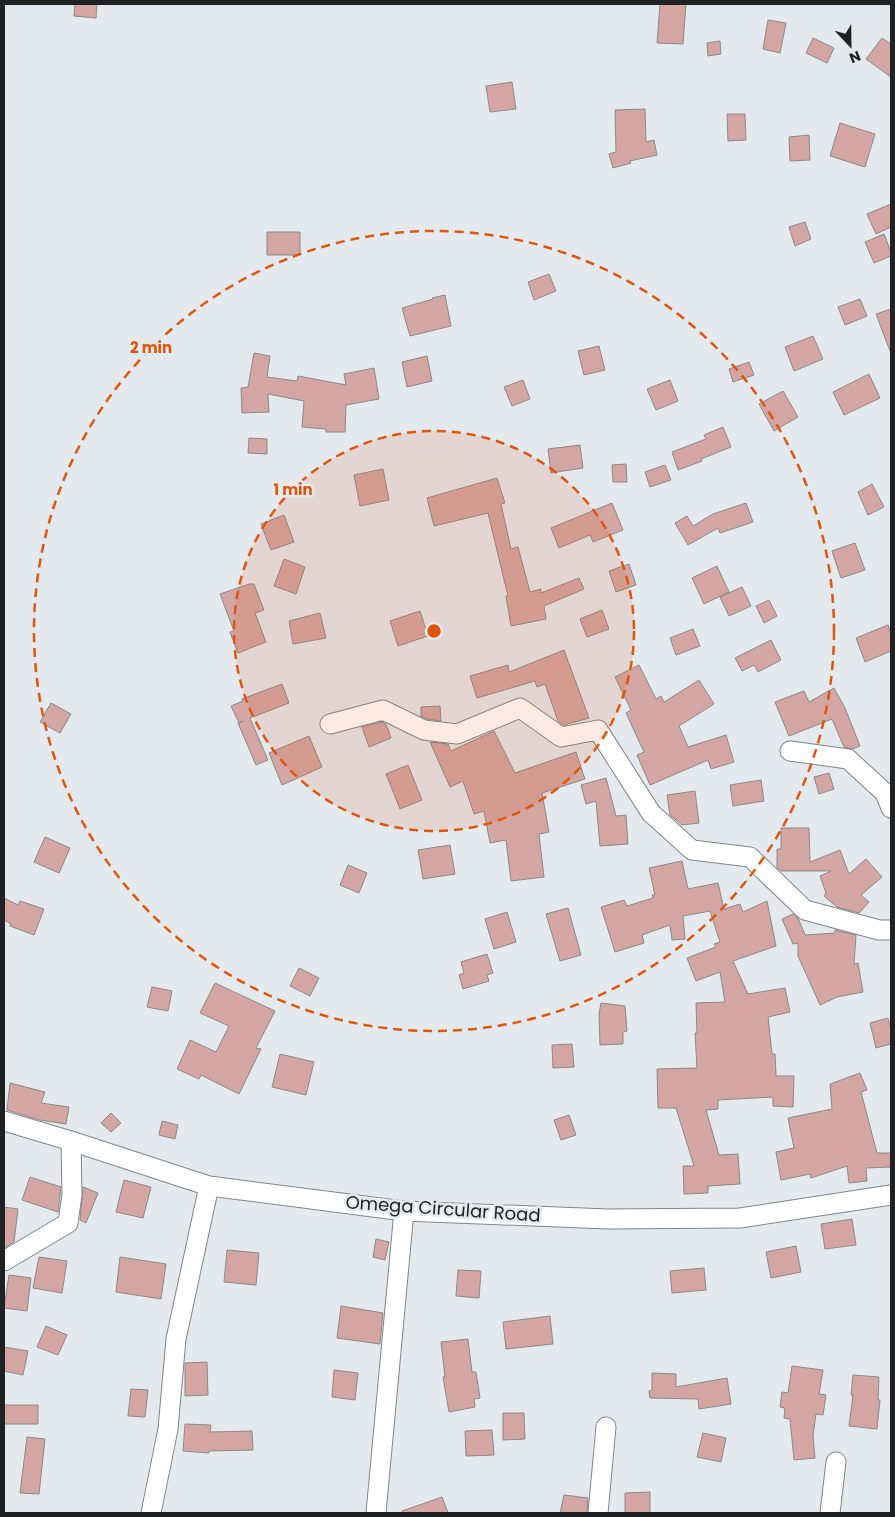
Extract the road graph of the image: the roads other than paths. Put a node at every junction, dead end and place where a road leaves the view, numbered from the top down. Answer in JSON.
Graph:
{"nodes":[{"id":1,"x":330,"y":724,"type":"dead end"},
{"id":2,"x":790,"y":751,"type":"dead end"},
{"id":3,"x":891,"y":808,"type":"edge"},
{"id":4,"x":891,"y":930,"type":"edge"},
{"id":5,"x":4,"y":1121,"type":"edge"},
{"id":6,"x":71,"y":1141,"type":"junction"},
{"id":7,"x":209,"y":1186,"type":"junction"},
{"id":8,"x":891,"y":1195,"type":"edge"},
{"id":9,"x":404,"y":1210,"type":"junction"},
{"id":10,"x":4,"y":1261,"type":"edge"},
{"id":11,"x":606,"y":1427,"type":"dead end"},
{"id":12,"x":836,"y":1462,"type":"dead end"},
{"id":13,"x":151,"y":1513,"type":"edge"},
{"id":14,"x":376,"y":1513,"type":"edge"},
{"id":15,"x":598,"y":1513,"type":"edge"},
{"id":16,"x":830,"y":1513,"type":"edge"}],
"edges":[{"from":1,"to":4,"type":"street"},
{"from":2,"to":3,"type":"street"},
{"from":5,"to":6,"type":"street","name":"Omega Circular Road"},
{"from":6,"to":7,"type":"street","name":"Omega Circular Road"},
{"from":6,"to":10,"type":"street"},
{"from":7,"to":9,"type":"street","name":"Omega Circular Road"},
{"from":7,"to":13,"type":"street"},
{"from":8,"to":9,"type":"street","name":"Omega Circular Road"},
{"from":9,"to":14,"type":"street"},
{"from":11,"to":15,"type":"street"},
{"from":12,"to":16,"type":"street"}]}
